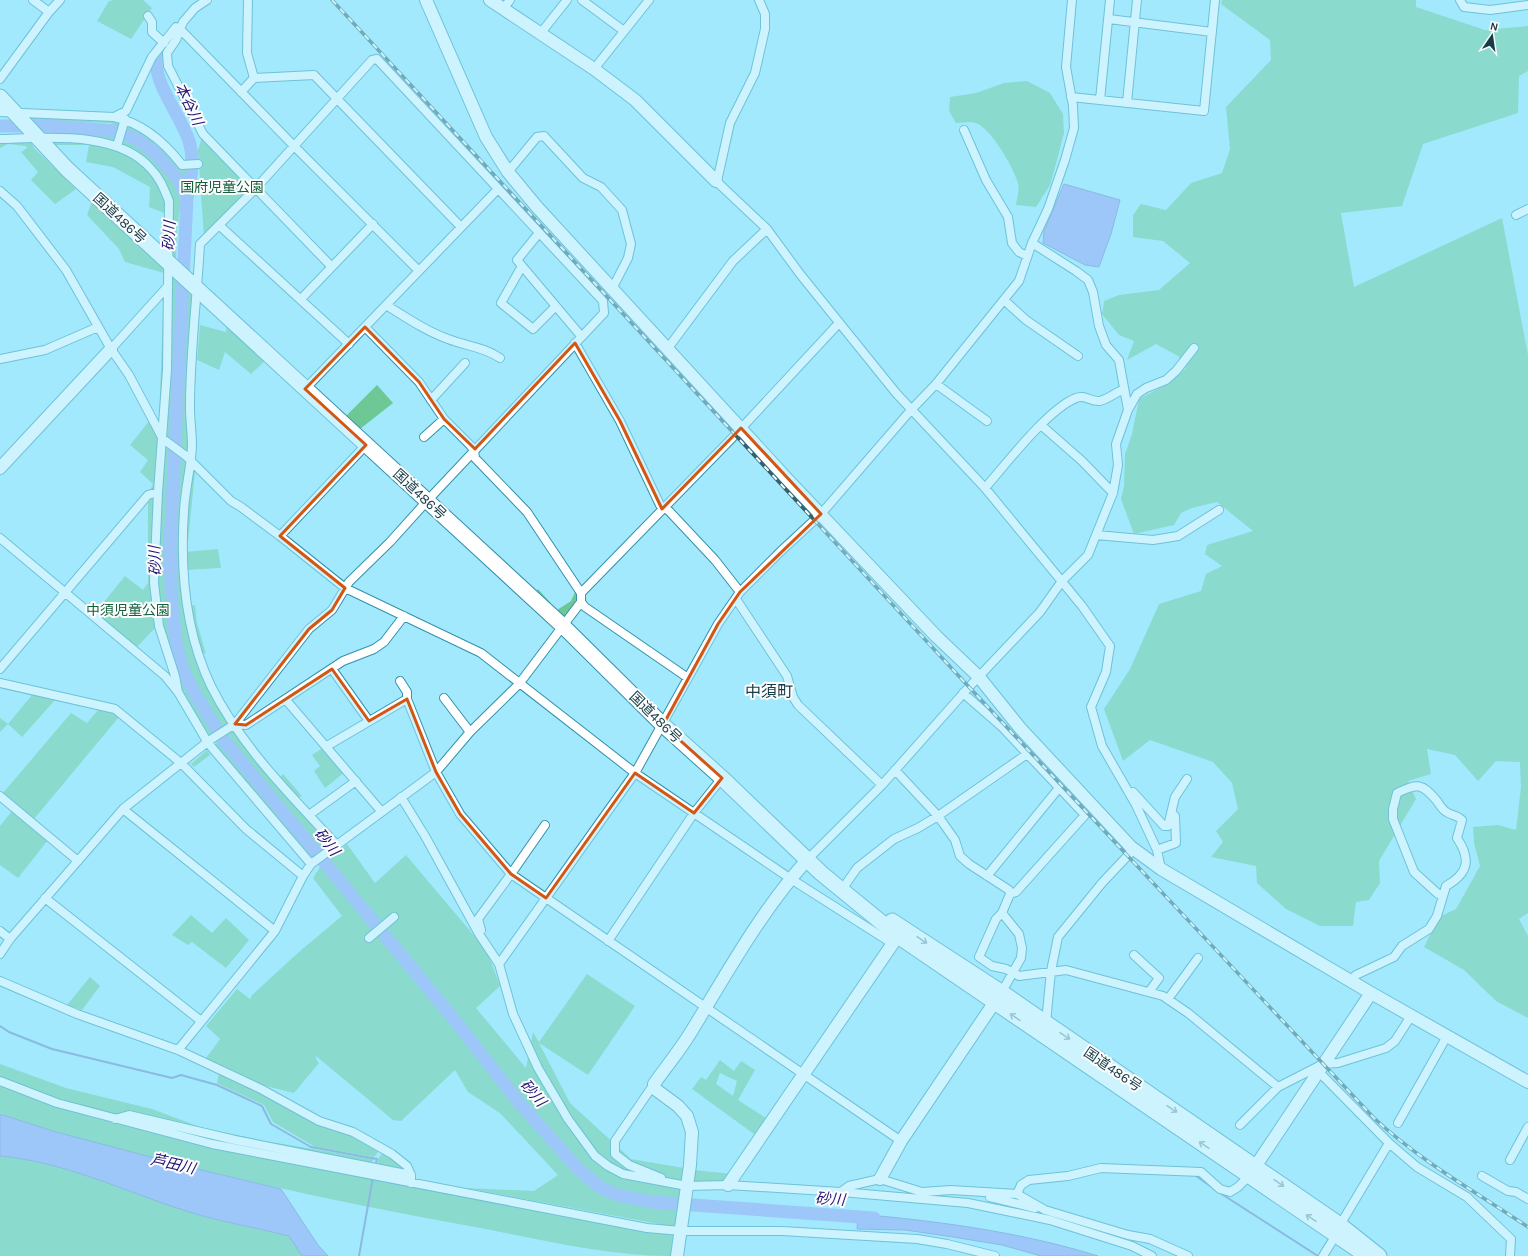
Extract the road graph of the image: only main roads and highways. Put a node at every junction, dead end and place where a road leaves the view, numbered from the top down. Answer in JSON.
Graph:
{"nodes":[{"id":1,"x":0,"y":97,"type":"edge"},
{"id":2,"x":7,"y":112,"type":"edge"},
{"id":3,"x":998,"y":998,"type":"junction"},
{"id":4,"x":1252,"y":1171,"type":"junction"},
{"id":5,"x":1338,"y":1230,"type":"junction"},
{"id":6,"x":1367,"y":1256,"type":"edge"},
{"id":7,"x":1379,"y":1256,"type":"edge"}],
"edges":[{"from":1,"to":2,"type":"highway","name":"国道486号"},
{"from":2,"to":3,"type":"highway","name":"国道486号"},
{"from":4,"to":3,"type":"highway","name":"国道486号","one_way":true},
{"from":3,"to":4,"type":"highway","name":"国道486号","one_way":true},
{"from":4,"to":5,"type":"highway","name":"国道486号"},
{"from":5,"to":6,"type":"highway","name":"国道486号"},
{"from":5,"to":7,"type":"highway","name":"国道486号"}]}
